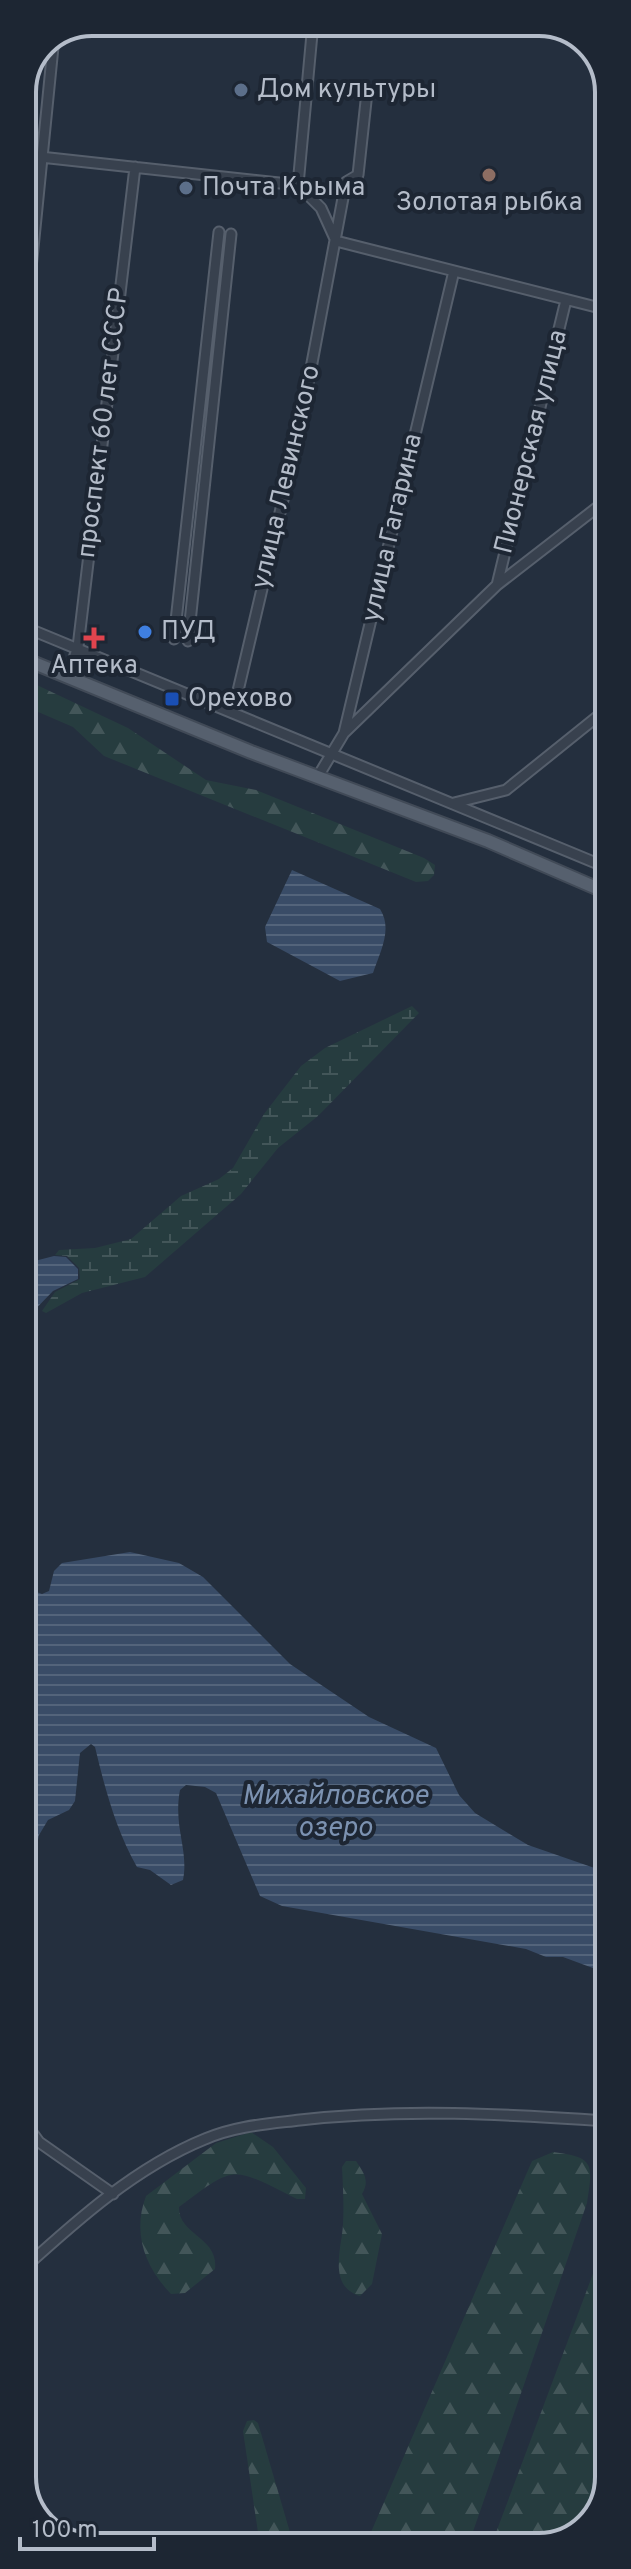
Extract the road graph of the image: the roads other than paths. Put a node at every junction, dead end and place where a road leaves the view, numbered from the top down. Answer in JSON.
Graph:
{"nodes":[{"id":1,"x":312,"y":36,"type":"edge"},
{"id":2,"x":52,"y":52,"type":"edge"},
{"id":3,"x":367,"y":92,"type":"dead end"},
{"id":4,"x":36,"y":156,"type":"edge"},
{"id":5,"x":41,"y":157,"type":"junction"},
{"id":6,"x":135,"y":167,"type":"junction"},
{"id":7,"x":298,"y":185,"type":"junction"},
{"id":8,"x":36,"y":210,"type":"edge"},
{"id":9,"x":219,"y":232,"type":"dead end"},
{"id":10,"x":231,"y":234,"type":"dead end"},
{"id":11,"x":336,"y":241,"type":"junction"},
{"id":12,"x":454,"y":271,"type":"junction"},
{"id":13,"x":566,"y":300,"type":"junction"},
{"id":14,"x":595,"y":307,"type":"edge"},
{"id":15,"x":189,"y":499,"type":"junction"},
{"id":16,"x":203,"y":500,"type":"junction"},
{"id":17,"x":595,"y":509,"type":"edge"},
{"id":18,"x":497,"y":585,"type":"junction"},
{"id":19,"x":178,"y":604,"type":"junction"},
{"id":20,"x":191,"y":606,"type":"junction"},
{"id":21,"x":36,"y":631,"type":"edge"},
{"id":22,"x":174,"y":639,"type":"dead end"},
{"id":23,"x":188,"y":641,"type":"dead end"},
{"id":24,"x":78,"y":647,"type":"junction"},
{"id":25,"x":36,"y":664,"type":"edge"},
{"id":26,"x":67,"y":677,"type":"junction"},
{"id":27,"x":233,"y":712,"type":"junction"},
{"id":28,"x":595,"y":718,"type":"edge"},
{"id":29,"x":344,"y":733,"type":"junction"},
{"id":30,"x":335,"y":753,"type":"junction"},
{"id":31,"x":317,"y":778,"type":"junction"},
{"id":32,"x":453,"y":804,"type":"junction"},
{"id":33,"x":595,"y":863,"type":"edge"},
{"id":34,"x":595,"y":887,"type":"edge"},
{"id":35,"x":595,"y":2120,"type":"edge"},
{"id":36,"x":36,"y":2138,"type":"edge"},
{"id":37,"x":113,"y":2194,"type":"junction"},
{"id":38,"x":36,"y":2258,"type":"edge"}],
"edges":[{"from":1,"to":7,"type":"street"},
{"from":2,"to":5,"type":"street"},
{"from":3,"to":11,"type":"street","name":"улица Левинского"},
{"from":4,"to":5,"type":"street"},
{"from":5,"to":6,"type":"street"},
{"from":5,"to":8,"type":"street"},
{"from":6,"to":7,"type":"street"},
{"from":6,"to":24,"type":"street","name":"проспект 60 лет СССР"},
{"from":7,"to":11,"type":"street"},
{"from":9,"to":15,"type":"street"},
{"from":10,"to":16,"type":"street"},
{"from":11,"to":12,"type":"street"},
{"from":11,"to":27,"type":"street","name":"улица Левинского"},
{"from":12,"to":13,"type":"street"},
{"from":12,"to":29,"type":"street","name":"улица Гагарина"},
{"from":13,"to":14,"type":"street"},
{"from":13,"to":18,"type":"street","name":"Пионерская улица"},
{"from":15,"to":16,"type":"street"},
{"from":15,"to":19,"type":"street"},
{"from":16,"to":20,"type":"street"},
{"from":17,"to":18,"type":"street"},
{"from":18,"to":29,"type":"street"},
{"from":19,"to":20,"type":"street"},
{"from":19,"to":22,"type":"street"},
{"from":20,"to":23,"type":"street"},
{"from":21,"to":24,"type":"street"},
{"from":24,"to":26,"type":"street","name":"проспект 60 лет СССР"},
{"from":24,"to":27,"type":"street"},
{"from":25,"to":26,"type":"main road"},
{"from":26,"to":31,"type":"main road"},
{"from":27,"to":30,"type":"street"},
{"from":28,"to":32,"type":"street"},
{"from":29,"to":30,"type":"street","name":"улица Гагарина"},
{"from":30,"to":31,"type":"street","name":"улица Гагарина"},
{"from":30,"to":32,"type":"street"},
{"from":31,"to":34,"type":"main road"},
{"from":32,"to":33,"type":"street"},
{"from":35,"to":37,"type":"street"},
{"from":36,"to":37,"type":"street"},
{"from":37,"to":38,"type":"street"}]}
